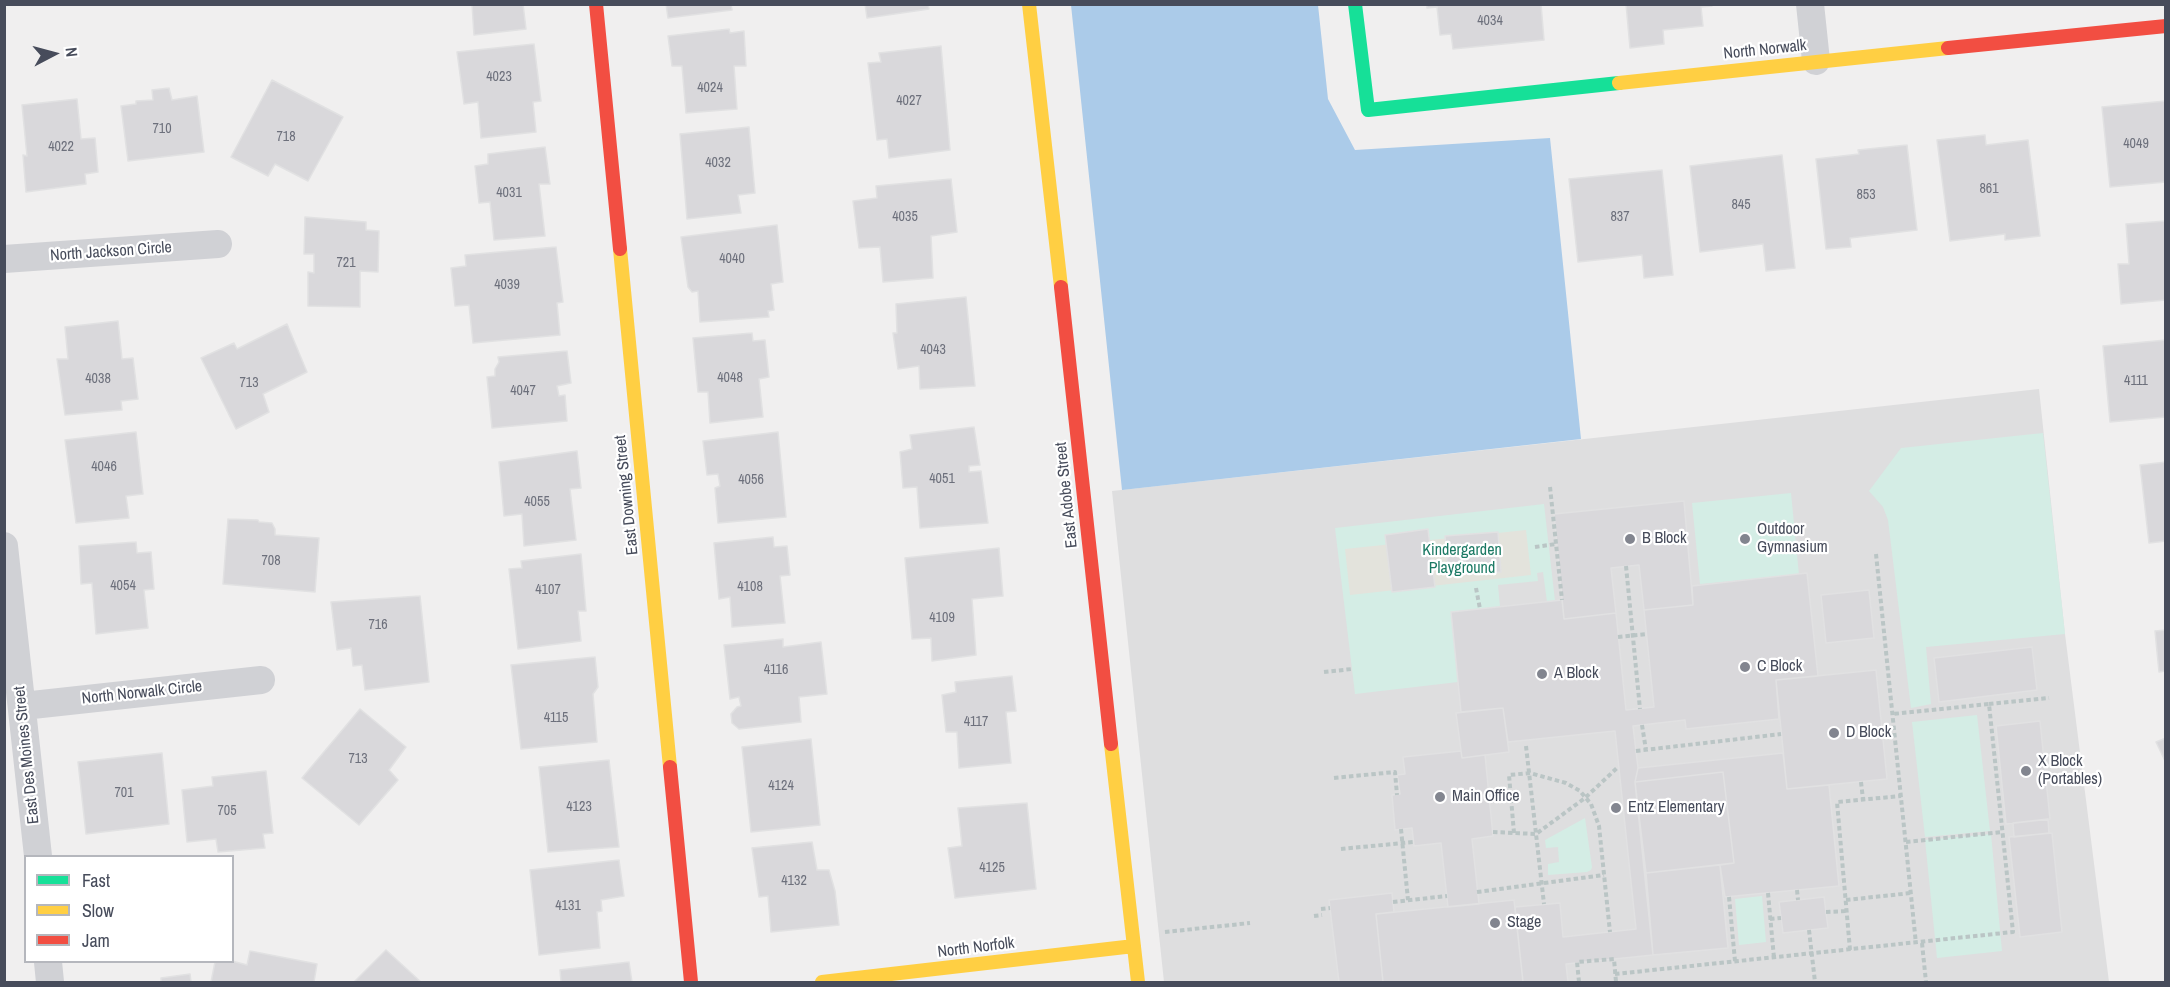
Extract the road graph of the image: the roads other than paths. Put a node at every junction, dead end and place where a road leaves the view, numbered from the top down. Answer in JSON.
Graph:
{"nodes":[{"id":1,"x":596,"y":4,"type":"edge"},
{"id":2,"x":1029,"y":4,"type":"edge"},
{"id":3,"x":1355,"y":4,"type":"edge"},
{"id":4,"x":1810,"y":4,"type":"edge"},
{"id":5,"x":2166,"y":26,"type":"edge"},
{"id":6,"x":1816,"y":61,"type":"junction"},
{"id":7,"x":218,"y":244,"type":"dead end"},
{"id":8,"x":4,"y":260,"type":"edge"},
{"id":9,"x":4,"y":546,"type":"edge"},
{"id":10,"x":261,"y":680,"type":"dead end"},
{"id":11,"x":23,"y":706,"type":"junction"},
{"id":12,"x":38,"y":855,"type":"edge"},
{"id":13,"x":1134,"y":946,"type":"junction"},
{"id":14,"x":48,"y":963,"type":"edge"},
{"id":15,"x":50,"y":982,"type":"edge"},
{"id":16,"x":691,"y":982,"type":"edge"},
{"id":17,"x":822,"y":982,"type":"edge"},
{"id":18,"x":1138,"y":982,"type":"edge"}],
"edges":[{"from":1,"to":16,"type":"street","name":"East Downing Street"},
{"from":2,"to":13,"type":"street","name":"East Adobe Street"},
{"from":3,"to":6,"type":"street","name":"North Norwalk"},
{"from":4,"to":6,"type":"street"},
{"from":5,"to":6,"type":"street","name":"North Norwalk"},
{"from":7,"to":8,"type":"street","name":"North Jackson Circle"},
{"from":9,"to":11,"type":"street","name":"East Des Moines Street"},
{"from":10,"to":11,"type":"street","name":"North Norwalk Circle"},
{"from":11,"to":12,"type":"street","name":"East Des Moines Street"},
{"from":13,"to":17,"type":"street","name":"North Norfolk"},
{"from":13,"to":18,"type":"street","name":"East Adobe Street"},
{"from":14,"to":15,"type":"street"}]}
